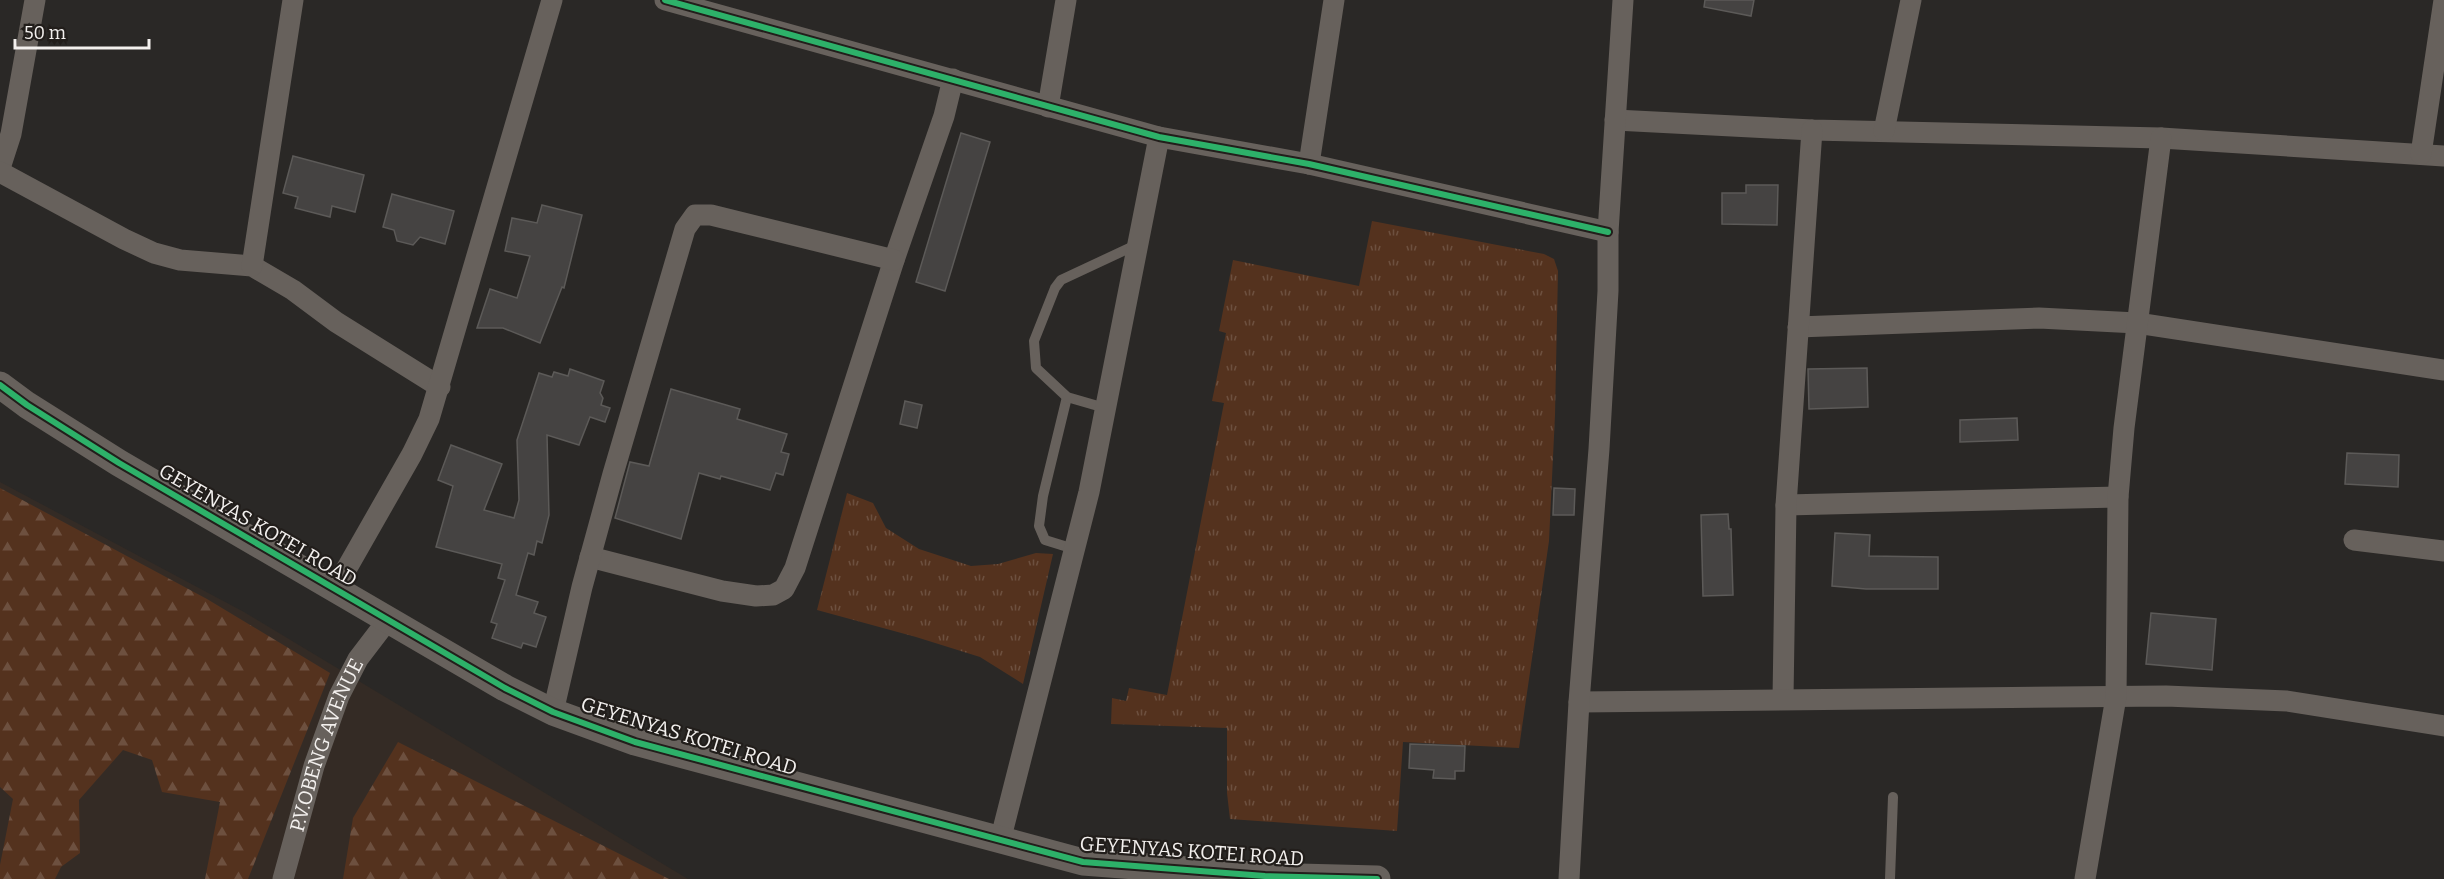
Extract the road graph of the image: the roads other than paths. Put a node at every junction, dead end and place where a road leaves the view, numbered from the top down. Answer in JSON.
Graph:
{"nodes":[{"id":1,"x":35,"y":0,"type":"edge"},
{"id":2,"x":293,"y":0,"type":"edge"},
{"id":3,"x":552,"y":0,"type":"edge"},
{"id":4,"x":665,"y":0,"type":"edge"},
{"id":5,"x":1066,"y":0,"type":"edge"},
{"id":6,"x":1334,"y":0,"type":"edge"},
{"id":7,"x":1623,"y":0,"type":"edge"},
{"id":8,"x":1911,"y":0,"type":"edge"},
{"id":9,"x":2444,"y":0,"type":"edge"},
{"id":10,"x":952,"y":80,"type":"junction"},
{"id":11,"x":1048,"y":106,"type":"junction"},
{"id":12,"x":1615,"y":120,"type":"junction"},
{"id":13,"x":1812,"y":130,"type":"junction"},
{"id":14,"x":1884,"y":131,"type":"junction"},
{"id":15,"x":1159,"y":137,"type":"junction"},
{"id":16,"x":2161,"y":138,"type":"junction"},
{"id":17,"x":2421,"y":154,"type":"junction"},
{"id":18,"x":2444,"y":156,"type":"edge"},
{"id":19,"x":1309,"y":164,"type":"junction"},
{"id":20,"x":0,"y":170,"type":"edge"},
{"id":21,"x":1608,"y":231,"type":"junction"},
{"id":22,"x":1138,"y":244,"type":"junction"},
{"id":23,"x":894,"y":260,"type":"junction"},
{"id":24,"x":252,"y":266,"type":"junction"},
{"id":25,"x":2137,"y":323,"type":"junction"},
{"id":26,"x":1798,"y":327,"type":"junction"},
{"id":27,"x":2444,"y":370,"type":"edge"},
{"id":28,"x":0,"y":385,"type":"edge"},
{"id":29,"x":440,"y":387,"type":"junction"},
{"id":30,"x":1066,"y":397,"type":"junction"},
{"id":31,"x":1105,"y":408,"type":"junction"},
{"id":32,"x":2118,"y":497,"type":"junction"},
{"id":33,"x":1786,"y":505,"type":"junction"},
{"id":34,"x":2354,"y":540,"type":"dead end"},
{"id":35,"x":1074,"y":549,"type":"junction"},
{"id":36,"x":2444,"y":551,"type":"edge"},
{"id":37,"x":590,"y":557,"type":"junction"},
{"id":38,"x":335,"y":589,"type":"junction"},
{"id":39,"x":387,"y":621,"type":"junction"},
{"id":40,"x":2116,"y":697,"type":"junction"},
{"id":41,"x":1783,"y":699,"type":"junction"},
{"id":42,"x":1579,"y":702,"type":"junction"},
{"id":43,"x":553,"y":712,"type":"junction"},
{"id":44,"x":2444,"y":726,"type":"edge"},
{"id":45,"x":1893,"y":797,"type":"dead end"},
{"id":46,"x":1000,"y":841,"type":"junction"},
{"id":47,"x":283,"y":879,"type":"edge"},
{"id":48,"x":1377,"y":879,"type":"edge"},
{"id":49,"x":1569,"y":879,"type":"edge"},
{"id":50,"x":1890,"y":879,"type":"edge"},
{"id":51,"x":2085,"y":879,"type":"edge"}],
"edges":[{"from":1,"to":20,"type":"street"},
{"from":2,"to":24,"type":"street"},
{"from":3,"to":29,"type":"street"},
{"from":4,"to":10,"type":"street"},
{"from":5,"to":11,"type":"street"},
{"from":6,"to":19,"type":"street"},
{"from":7,"to":12,"type":"street"},
{"from":8,"to":14,"type":"street"},
{"from":9,"to":17,"type":"street"},
{"from":10,"to":11,"type":"street"},
{"from":10,"to":23,"type":"street"},
{"from":11,"to":15,"type":"street"},
{"from":12,"to":13,"type":"street"},
{"from":12,"to":21,"type":"street"},
{"from":13,"to":14,"type":"street"},
{"from":13,"to":26,"type":"street"},
{"from":14,"to":16,"type":"street"},
{"from":15,"to":19,"type":"street"},
{"from":15,"to":22,"type":"street"},
{"from":16,"to":17,"type":"street"},
{"from":16,"to":25,"type":"street"},
{"from":17,"to":18,"type":"street"},
{"from":19,"to":21,"type":"street"},
{"from":20,"to":24,"type":"street"},
{"from":21,"to":42,"type":"street"},
{"from":22,"to":30,"type":"lane"},
{"from":22,"to":31,"type":"street"},
{"from":23,"to":37,"type":"street"},
{"from":23,"to":37,"type":"street"},
{"from":24,"to":29,"type":"street"},
{"from":25,"to":26,"type":"street"},
{"from":25,"to":27,"type":"street"},
{"from":25,"to":32,"type":"street"},
{"from":26,"to":33,"type":"street"},
{"from":28,"to":38,"type":"street","name":"GEYENYAS KOTEI ROAD"},
{"from":29,"to":38,"type":"street"},
{"from":30,"to":31,"type":"lane"},
{"from":30,"to":35,"type":"lane"},
{"from":31,"to":35,"type":"street"},
{"from":32,"to":33,"type":"street"},
{"from":32,"to":40,"type":"street"},
{"from":33,"to":41,"type":"street"},
{"from":34,"to":36,"type":"street"},
{"from":35,"to":46,"type":"street"},
{"from":37,"to":43,"type":"street"},
{"from":38,"to":39,"type":"street","name":"GEYENYAS KOTEI ROAD"},
{"from":39,"to":43,"type":"street","name":"GEYENYAS KOTEI ROAD"},
{"from":39,"to":47,"type":"street","name":"P.V.OBENG AVENUE"},
{"from":40,"to":41,"type":"street"},
{"from":40,"to":44,"type":"street"},
{"from":40,"to":51,"type":"street"},
{"from":41,"to":42,"type":"street"},
{"from":42,"to":49,"type":"street"},
{"from":43,"to":46,"type":"street","name":"GEYENYAS KOTEI ROAD"},
{"from":45,"to":50,"type":"lane"},
{"from":46,"to":48,"type":"street","name":"GEYENYAS KOTEI ROAD"}]}
